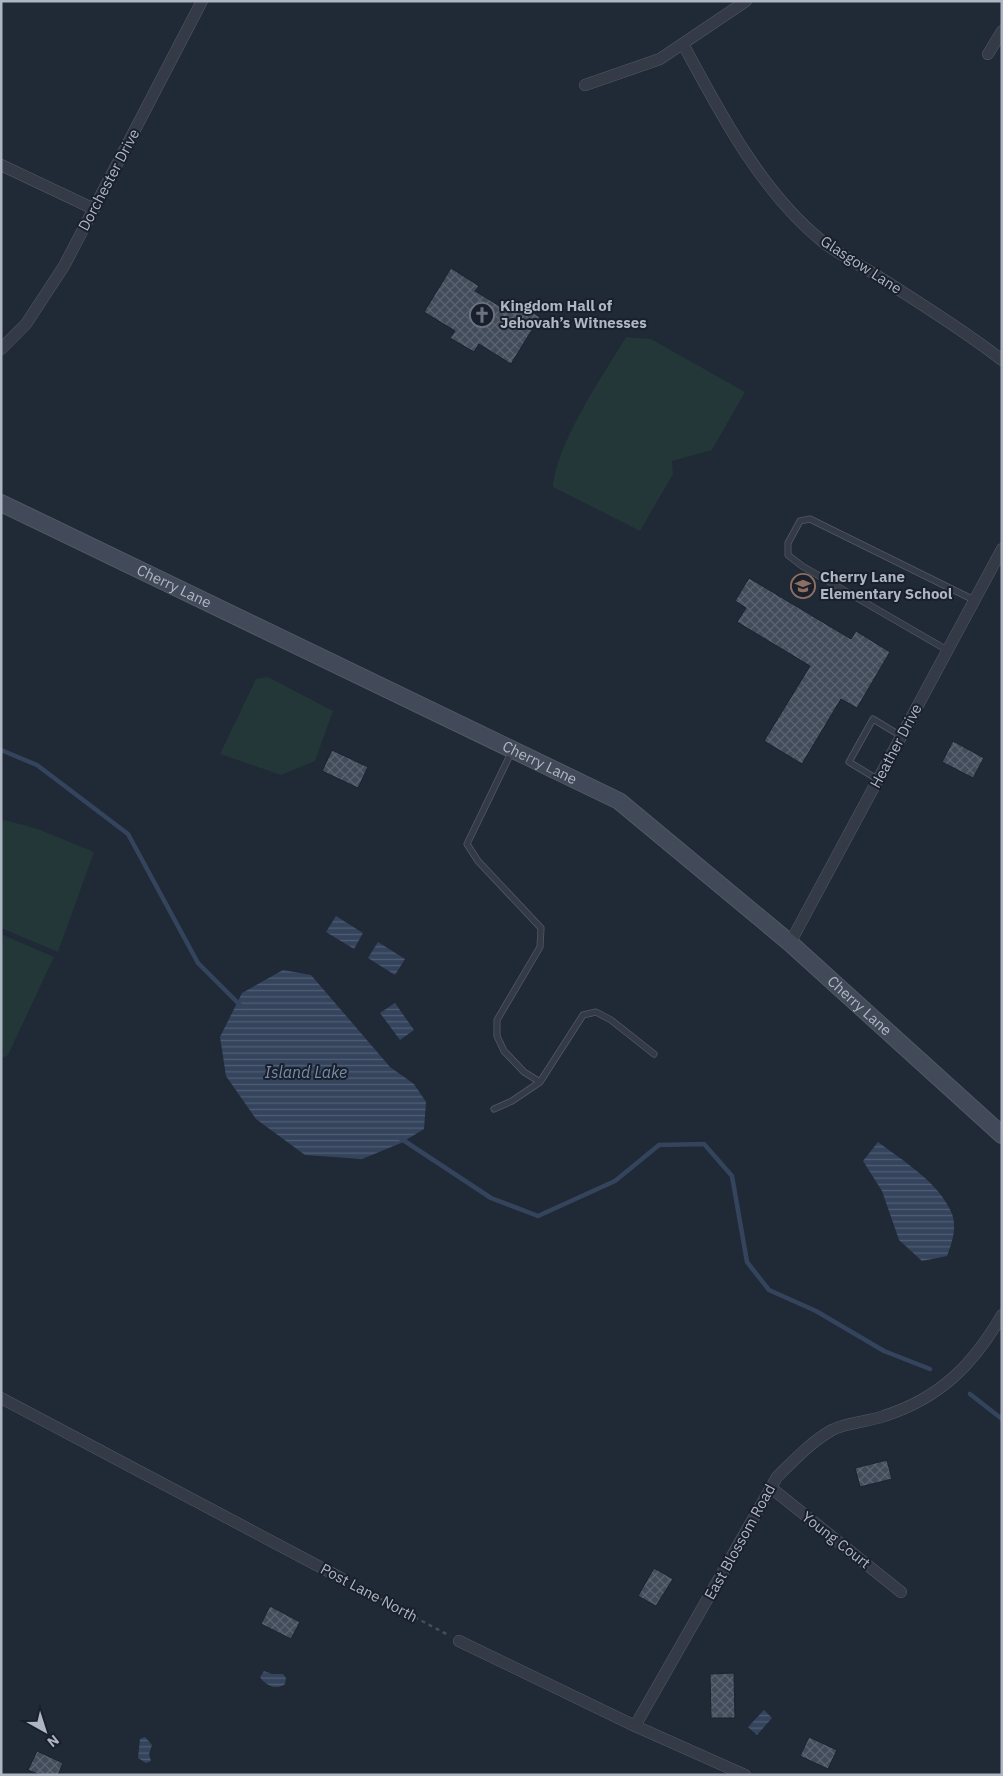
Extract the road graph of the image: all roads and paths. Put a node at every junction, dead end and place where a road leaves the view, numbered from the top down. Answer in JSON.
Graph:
{"nodes":[{"id":1,"x":202,"y":1,"type":"edge"},
{"id":2,"x":746,"y":1,"type":"edge"},
{"id":3,"x":1002,"y":31,"type":"edge"},
{"id":4,"x":683,"y":44,"type":"junction"},
{"id":5,"x":988,"y":54,"type":"dead end"},
{"id":6,"x":585,"y":85,"type":"dead end"},
{"id":7,"x":1,"y":165,"type":"edge"},
{"id":8,"x":94,"y":209,"type":"junction"},
{"id":9,"x":1,"y":349,"type":"edge"},
{"id":10,"x":1002,"y":360,"type":"edge"},
{"id":11,"x":1,"y":503,"type":"edge"},
{"id":12,"x":1002,"y":548,"type":"edge"},
{"id":13,"x":974,"y":600,"type":"junction"},
{"id":14,"x":947,"y":650,"type":"junction"},
{"id":15,"x":901,"y":736,"type":"junction"},
{"id":16,"x":513,"y":749,"type":"junction"},
{"id":17,"x":877,"y":779,"type":"junction"},
{"id":18,"x":790,"y":943,"type":"junction"},
{"id":19,"x":654,"y":1054,"type":"dead end"},
{"id":20,"x":540,"y":1082,"type":"junction"},
{"id":21,"x":494,"y":1109,"type":"dead end"},
{"id":22,"x":1002,"y":1135,"type":"edge"},
{"id":23,"x":1002,"y":1315,"type":"edge"},
{"id":24,"x":1,"y":1398,"type":"edge"},
{"id":25,"x":770,"y":1487,"type":"junction"},
{"id":26,"x":341,"y":1578,"type":"joint"},
{"id":27,"x":901,"y":1592,"type":"dead end"},
{"id":28,"x":459,"y":1641,"type":"joint"},
{"id":29,"x":635,"y":1726,"type":"junction"},
{"id":30,"x":745,"y":1775,"type":"edge"}],
"edges":[{"from":1,"to":8,"type":"street","name":"Dorchester Drive"},
{"from":2,"to":4,"type":"street"},
{"from":3,"to":5,"type":"street"},
{"from":4,"to":6,"type":"street"},
{"from":4,"to":10,"type":"street","name":"Glasgow Lane"},
{"from":7,"to":8,"type":"street"},
{"from":8,"to":9,"type":"street","name":"Dorchester Drive"},
{"from":11,"to":16,"type":"street","name":"Cherry Lane"},
{"from":12,"to":13,"type":"street","name":"Heather Drive"},
{"from":13,"to":14,"type":"street","name":"Heather Drive"},
{"from":13,"to":14,"type":"lane"},
{"from":14,"to":15,"type":"street","name":"Heather Drive"},
{"from":15,"to":17,"type":"street","name":"Heather Drive"},
{"from":15,"to":17,"type":"lane"},
{"from":16,"to":18,"type":"street","name":"Cherry Lane"},
{"from":16,"to":20,"type":"lane"},
{"from":17,"to":18,"type":"street","name":"Heather Drive"},
{"from":18,"to":22,"type":"street","name":"Cherry Lane"},
{"from":19,"to":20,"type":"lane"},
{"from":20,"to":21,"type":"lane"},
{"from":23,"to":25,"type":"street","name":"East Blossom Road"},
{"from":24,"to":26,"type":"street","name":"Post Lane North"},
{"from":25,"to":27,"type":"street","name":"Young Court"},
{"from":25,"to":29,"type":"street","name":"East Blossom Road"},
{"from":26,"to":28,"type":"path","name":"Post Lane North"},
{"from":28,"to":29,"type":"street"},
{"from":29,"to":30,"type":"street"}]}
